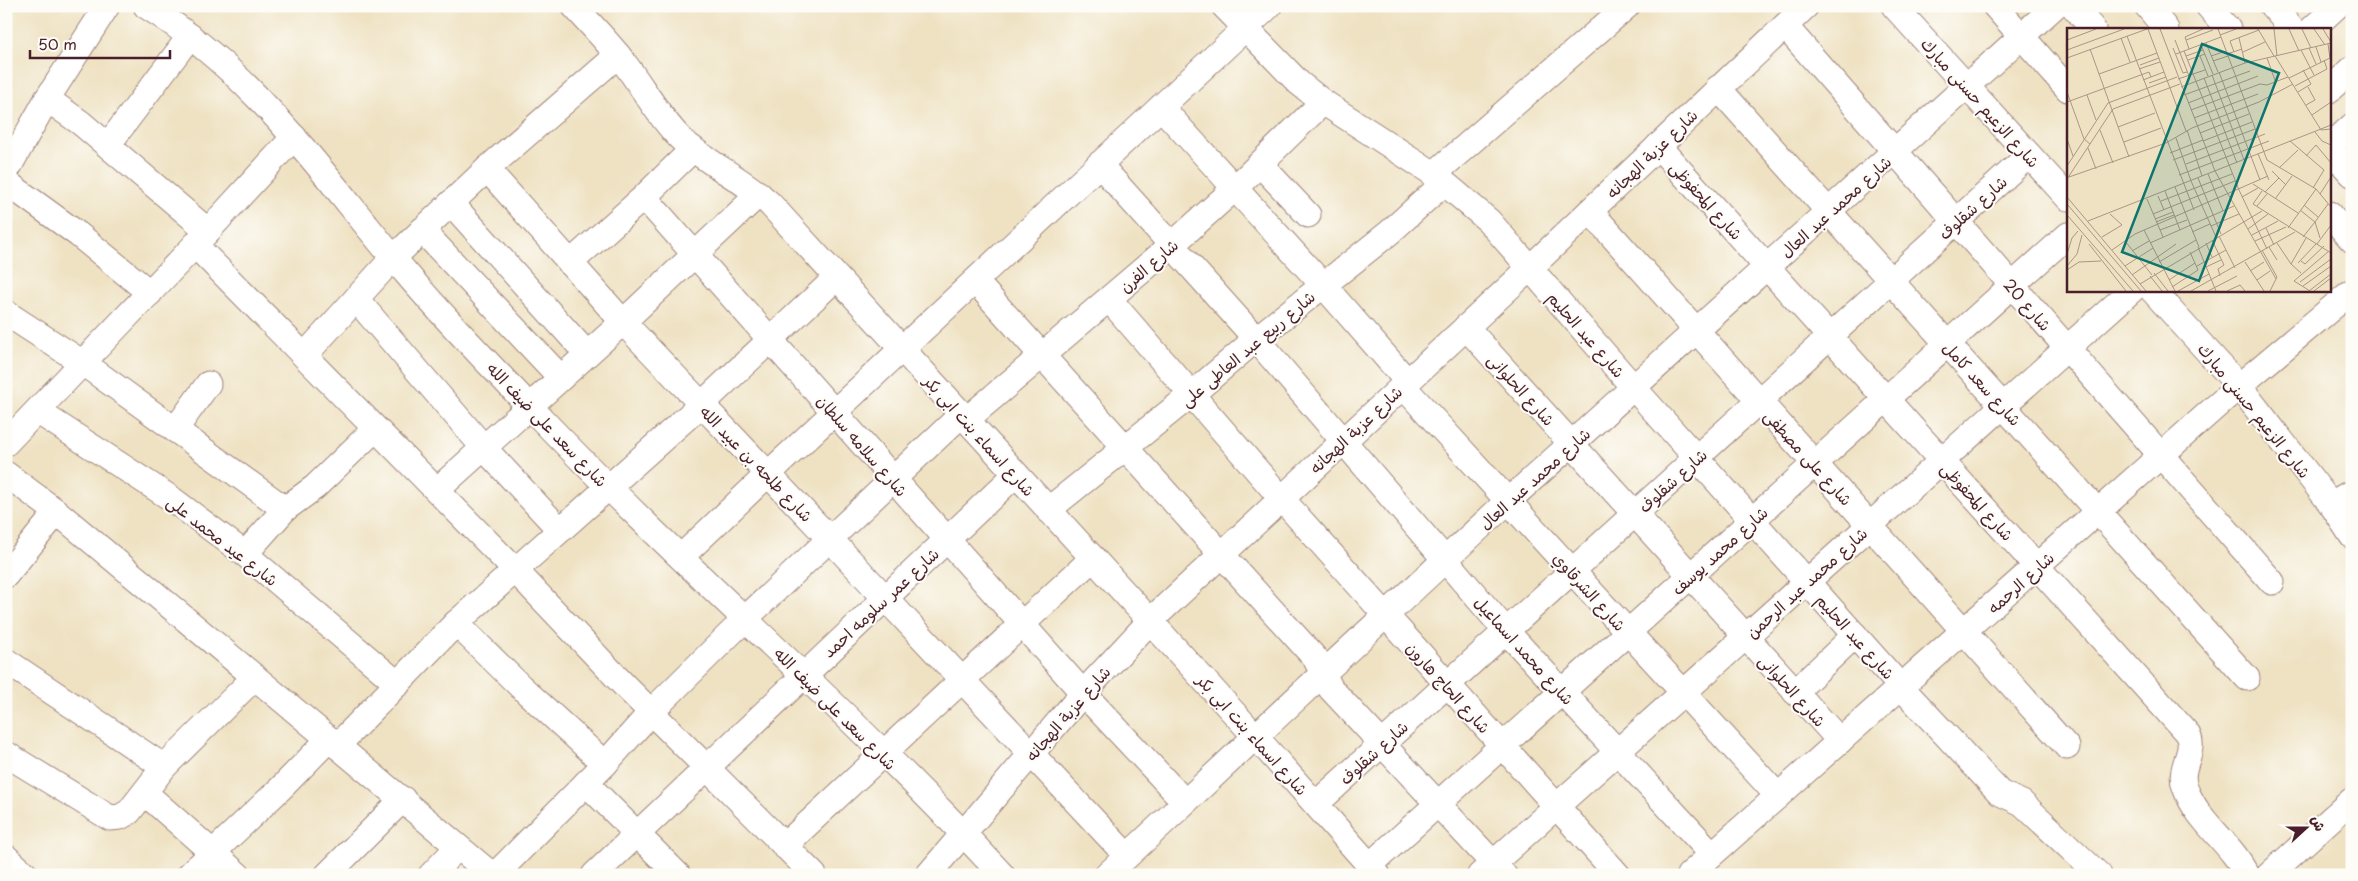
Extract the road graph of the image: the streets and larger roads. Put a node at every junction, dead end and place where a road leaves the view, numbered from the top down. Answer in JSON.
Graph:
{"nodes":[{"id":1,"x":107,"y":6,"type":"edge"},
{"id":2,"x":146,"y":6,"type":"edge"},
{"id":3,"x":574,"y":6,"type":"edge"},
{"id":4,"x":1224,"y":6,"type":"edge"},
{"id":5,"x":1269,"y":6,"type":"edge"},
{"id":6,"x":1627,"y":6,"type":"edge"},
{"id":7,"x":1806,"y":6,"type":"edge"},
{"id":8,"x":1894,"y":6,"type":"edge"},
{"id":9,"x":1995,"y":6,"type":"edge"},
{"id":10,"x":2056,"y":6,"type":"edge"},
{"id":11,"x":2073,"y":6,"type":"edge"},
{"id":12,"x":2147,"y":6,"type":"edge"},
{"id":13,"x":2208,"y":6,"type":"edge"},
{"id":14,"x":2272,"y":6,"type":"edge"},
{"id":15,"x":2337,"y":6,"type":"edge"},
{"id":16,"x":1785,"y":26,"type":"junction"},
{"id":17,"x":2092,"y":28,"type":"edge"},
{"id":18,"x":2165,"y":28,"type":"edge"},
{"id":19,"x":2227,"y":28,"type":"edge"},
{"id":20,"x":2291,"y":28,"type":"edge"},
{"id":21,"x":2313,"y":28,"type":"edge"},
{"id":22,"x":1244,"y":29,"type":"junction"},
{"id":23,"x":190,"y":36,"type":"junction"},
{"id":24,"x":2022,"y":38,"type":"junction"},
{"id":25,"x":618,"y":55,"type":"junction"},
{"id":26,"x":2352,"y":69,"type":"edge"},
{"id":27,"x":1967,"y":87,"type":"junction"},
{"id":28,"x":1718,"y":88,"type":"junction"},
{"id":29,"x":2067,"y":89,"type":"edge"},
{"id":30,"x":2330,"y":89,"type":"edge"},
{"id":31,"x":47,"y":99,"type":"junction"},
{"id":32,"x":1323,"y":102,"type":"junction"},
{"id":33,"x":1161,"y":106,"type":"junction"},
{"id":34,"x":2352,"y":126,"type":"edge"},
{"id":35,"x":294,"y":137,"type":"junction"},
{"id":36,"x":108,"y":145,"type":"junction"},
{"id":37,"x":1658,"y":146,"type":"junction"},
{"id":38,"x":2330,"y":147,"type":"edge"},
{"id":39,"x":692,"y":149,"type":"junction"},
{"id":40,"x":2330,"y":149,"type":"edge"},
{"id":41,"x":1894,"y":152,"type":"junction"},
{"id":42,"x":2029,"y":155,"type":"junction"},
{"id":43,"x":1099,"y":164,"type":"junction"},
{"id":44,"x":1260,"y":164,"type":"junction"},
{"id":45,"x":487,"y":169,"type":"junction"},
{"id":46,"x":6,"y":172,"type":"edge"},
{"id":47,"x":2352,"y":174,"type":"edge"},
{"id":48,"x":1439,"y":179,"type":"junction"},
{"id":49,"x":6,"y":182,"type":"edge"},
{"id":50,"x":2065,"y":188,"type":"edge"},
{"id":51,"x":1234,"y":189,"type":"junction"},
{"id":52,"x":759,"y":194,"type":"junction"},
{"id":53,"x":644,"y":197,"type":"junction"},
{"id":54,"x":451,"y":203,"type":"junction"},
{"id":55,"x":1590,"y":211,"type":"junction"},
{"id":56,"x":1829,"y":211,"type":"junction"},
{"id":57,"x":1308,"y":215,"type":"dead end"},
{"id":58,"x":2330,"y":215,"type":"edge"},
{"id":59,"x":1956,"y":222,"type":"junction"},
{"id":60,"x":422,"y":230,"type":"junction"},
{"id":61,"x":2067,"y":236,"type":"edge"},
{"id":62,"x":202,"y":238,"type":"junction"},
{"id":63,"x":2352,"y":240,"type":"edge"},
{"id":64,"x":1172,"y":245,"type":"junction"},
{"id":65,"x":695,"y":254,"type":"junction"},
{"id":66,"x":393,"y":258,"type":"junction"},
{"id":67,"x":570,"y":263,"type":"junction"},
{"id":68,"x":1767,"y":267,"type":"junction"},
{"id":69,"x":1530,"y":268,"type":"junction"},
{"id":70,"x":836,"y":278,"type":"junction"},
{"id":71,"x":975,"y":281,"type":"junction"},
{"id":72,"x":1891,"y":281,"type":"junction"},
{"id":73,"x":1323,"y":285,"type":"junction"},
{"id":74,"x":2012,"y":286,"type":"junction"},
{"id":75,"x":2131,"y":291,"type":"edge"},
{"id":76,"x":2153,"y":291,"type":"edge"},
{"id":77,"x":150,"y":293,"type":"junction"},
{"id":78,"x":2339,"y":295,"type":"edge"},
{"id":79,"x":356,"y":299,"type":"junction"},
{"id":80,"x":1109,"y":299,"type":"junction"},
{"id":81,"x":6,"y":313,"type":"edge"},
{"id":82,"x":623,"y":322,"type":"junction"},
{"id":83,"x":1466,"y":326,"type":"junction"},
{"id":84,"x":1697,"y":331,"type":"junction"},
{"id":85,"x":1830,"y":336,"type":"junction"},
{"id":86,"x":1256,"y":338,"type":"junction"},
{"id":87,"x":770,"y":339,"type":"junction"},
{"id":88,"x":1948,"y":344,"type":"junction"},
{"id":89,"x":2067,"y":348,"type":"junction"},
{"id":90,"x":901,"y":350,"type":"junction"},
{"id":91,"x":587,"y":354,"type":"junction"},
{"id":92,"x":305,"y":355,"type":"junction"},
{"id":93,"x":1043,"y":355,"type":"junction"},
{"id":94,"x":83,"y":363,"type":"junction"},
{"id":95,"x":561,"y":378,"type":"junction"},
{"id":96,"x":1404,"y":383,"type":"junction"},
{"id":97,"x":208,"y":384,"type":"dead end"},
{"id":98,"x":2239,"y":386,"type":"junction"},
{"id":99,"x":1634,"y":388,"type":"junction"},
{"id":100,"x":1192,"y":394,"type":"junction"},
{"id":101,"x":1886,"y":399,"type":"junction"},
{"id":102,"x":1759,"y":401,"type":"junction"},
{"id":103,"x":702,"y":404,"type":"junction"},
{"id":104,"x":2003,"y":406,"type":"junction"},
{"id":105,"x":529,"y":407,"type":"junction"},
{"id":106,"x":37,"y":411,"type":"junction"},
{"id":107,"x":834,"y":412,"type":"junction"},
{"id":108,"x":964,"y":418,"type":"junction"},
{"id":109,"x":375,"y":429,"type":"junction"},
{"id":110,"x":175,"y":430,"type":"junction"},
{"id":111,"x":1343,"y":441,"type":"junction"},
{"id":112,"x":6,"y":443,"type":"edge"},
{"id":113,"x":1571,"y":444,"type":"junction"},
{"id":114,"x":1126,"y":447,"type":"junction"},
{"id":115,"x":484,"y":448,"type":"junction"},
{"id":116,"x":2161,"y":456,"type":"junction"},
{"id":117,"x":1696,"y":458,"type":"junction"},
{"id":118,"x":1942,"y":461,"type":"junction"},
{"id":119,"x":1815,"y":464,"type":"junction"},
{"id":120,"x":6,"y":474,"type":"edge"},
{"id":121,"x":768,"y":474,"type":"junction"},
{"id":122,"x":1015,"y":475,"type":"junction"},
{"id":123,"x":894,"y":479,"type":"junction"},
{"id":124,"x":609,"y":488,"type":"junction"},
{"id":125,"x":437,"y":490,"type":"junction"},
{"id":126,"x":2352,"y":492,"type":"edge"},
{"id":127,"x":1281,"y":498,"type":"junction"},
{"id":128,"x":1508,"y":501,"type":"junction"},
{"id":129,"x":2331,"y":504,"type":"junction"},
{"id":130,"x":285,"y":509,"type":"junction"},
{"id":131,"x":1048,"y":510,"type":"junction"},
{"id":132,"x":57,"y":512,"type":"junction"},
{"id":133,"x":2098,"y":512,"type":"junction"},
{"id":134,"x":1635,"y":514,"type":"junction"},
{"id":135,"x":1752,"y":520,"type":"junction"},
{"id":136,"x":1870,"y":525,"type":"junction"},
{"id":137,"x":560,"y":530,"type":"junction"},
{"id":138,"x":2352,"y":536,"type":"edge"},
{"id":139,"x":829,"y":538,"type":"junction"},
{"id":140,"x":947,"y":539,"type":"junction"},
{"id":141,"x":1223,"y":553,"type":"junction"},
{"id":142,"x":245,"y":554,"type":"junction"},
{"id":143,"x":681,"y":557,"type":"junction"},
{"id":144,"x":1093,"y":558,"type":"junction"},
{"id":145,"x":1444,"y":560,"type":"junction"},
{"id":146,"x":2037,"y":567,"type":"junction"},
{"id":147,"x":515,"y":570,"type":"junction"},
{"id":148,"x":1572,"y":571,"type":"junction"},
{"id":149,"x":6,"y":575,"type":"edge"},
{"id":150,"x":1690,"y":576,"type":"junction"},
{"id":151,"x":1807,"y":582,"type":"junction"},
{"id":152,"x":2272,"y":582,"type":"dead end"},
{"id":153,"x":885,"y":598,"type":"junction"},
{"id":154,"x":1385,"y":614,"type":"junction"},
{"id":155,"x":746,"y":618,"type":"junction"},
{"id":156,"x":1150,"y":621,"type":"junction"},
{"id":157,"x":456,"y":623,"type":"junction"},
{"id":158,"x":1022,"y":624,"type":"junction"},
{"id":159,"x":1506,"y":631,"type":"junction"},
{"id":160,"x":1964,"y":631,"type":"junction"},
{"id":161,"x":1628,"y":632,"type":"junction"},
{"id":162,"x":1855,"y":635,"type":"junction"},
{"id":163,"x":1746,"y":637,"type":"junction"},
{"id":164,"x":6,"y":661,"type":"edge"},
{"id":165,"x":1323,"y":672,"type":"junction"},
{"id":166,"x":803,"y":675,"type":"junction"},
{"id":167,"x":255,"y":677,"type":"junction"},
{"id":168,"x":2247,"y":678,"type":"dead end"},
{"id":169,"x":962,"y":681,"type":"junction"},
{"id":170,"x":398,"y":684,"type":"junction"},
{"id":171,"x":1447,"y":684,"type":"junction"},
{"id":172,"x":1901,"y":687,"type":"junction"},
{"id":173,"x":1562,"y":692,"type":"junction"},
{"id":174,"x":1796,"y":692,"type":"junction"},
{"id":175,"x":1083,"y":693,"type":"junction"},
{"id":176,"x":1683,"y":693,"type":"junction"},
{"id":177,"x":652,"y":711,"type":"junction"},
{"id":178,"x":1255,"y":736,"type":"junction"},
{"id":179,"x":1840,"y":741,"type":"junction"},
{"id":180,"x":333,"y":742,"type":"junction"},
{"id":181,"x":1382,"y":744,"type":"junction"},
{"id":182,"x":1502,"y":746,"type":"junction"},
{"id":183,"x":2067,"y":747,"type":"dead end"},
{"id":184,"x":1618,"y":752,"type":"junction"},
{"id":185,"x":6,"y":754,"type":"edge"},
{"id":186,"x":883,"y":754,"type":"junction"},
{"id":187,"x":1030,"y":754,"type":"junction"},
{"id":188,"x":605,"y":764,"type":"junction"},
{"id":189,"x":164,"y":766,"type":"junction"},
{"id":190,"x":706,"y":768,"type":"junction"},
{"id":191,"x":586,"y":783,"type":"junction"},
{"id":192,"x":144,"y":793,"type":"junction"},
{"id":193,"x":1778,"y":796,"type":"junction"},
{"id":194,"x":404,"y":799,"type":"junction"},
{"id":195,"x":2352,"y":800,"type":"edge"},
{"id":196,"x":1184,"y":801,"type":"junction"},
{"id":197,"x":1316,"y":804,"type":"junction"},
{"id":198,"x":1438,"y":804,"type":"junction"},
{"id":199,"x":1556,"y":806,"type":"junction"},
{"id":200,"x":963,"y":832,"type":"junction"},
{"id":201,"x":635,"y":834,"type":"junction"},
{"id":202,"x":784,"y":846,"type":"junction"},
{"id":203,"x":458,"y":847,"type":"junction"},
{"id":204,"x":213,"y":853,"type":"junction"},
{"id":205,"x":1712,"y":854,"type":"junction"},
{"id":206,"x":1127,"y":856,"type":"junction"},
{"id":207,"x":6,"y":857,"type":"edge"},
{"id":208,"x":1374,"y":870,"type":"edge"},
{"id":209,"x":1493,"y":871,"type":"edge"},
{"id":210,"x":26,"y":875,"type":"edge"},
{"id":211,"x":189,"y":875,"type":"edge"},
{"id":212,"x":238,"y":875,"type":"edge"},
{"id":213,"x":327,"y":875,"type":"edge"},
{"id":214,"x":431,"y":875,"type":"edge"},
{"id":215,"x":494,"y":875,"type":"edge"},
{"id":216,"x":594,"y":875,"type":"edge"},
{"id":217,"x":678,"y":875,"type":"edge"},
{"id":218,"x":814,"y":875,"type":"edge"},
{"id":219,"x":928,"y":875,"type":"edge"},
{"id":220,"x":1002,"y":875,"type":"edge"},
{"id":221,"x":1107,"y":875,"type":"edge"},
{"id":222,"x":1618,"y":875,"type":"edge"},
{"id":223,"x":1689,"y":875,"type":"edge"},
{"id":224,"x":2099,"y":875,"type":"edge"},
{"id":225,"x":2247,"y":875,"type":"edge"},
{"id":226,"x":2269,"y":875,"type":"edge"}],
"edges":[{"from":1,"to":31,"type":"street"},
{"from":2,"to":23,"type":"street","name":"شارع سعد على ضيف الله"},
{"from":3,"to":25,"type":"street","name":"شارع اسماء بنت ابى بكر"},
{"from":4,"to":22,"type":"street","name":"شارع عبد الحليم"},
{"from":5,"to":22,"type":"street"},
{"from":6,"to":48,"type":"street","name":"شارع ربيع عبد العاطى على"},
{"from":7,"to":16,"type":"street","name":"شارع عزبة الهجانه"},
{"from":8,"to":27,"type":"street","name":"شارع الزعيم حسنى مبارك"},
{"from":9,"to":24,"type":"street"},
{"from":10,"to":24,"type":"street","name":"شارع محمد عبد العال"},
{"from":11,"to":17,"type":"street"},
{"from":12,"to":18,"type":"street"},
{"from":13,"to":19,"type":"street"},
{"from":14,"to":20,"type":"street"},
{"from":15,"to":21,"type":"street"},
{"from":16,"to":28,"type":"street","name":"شارع عزبة الهجانه"},
{"from":16,"to":41,"type":"street","name":"شارع 20"},
{"from":22,"to":32,"type":"street","name":"شارع عبد الحليم"},
{"from":22,"to":33,"type":"street"},
{"from":23,"to":35,"type":"street","name":"شارع سعد على ضيف الله"},
{"from":23,"to":36,"type":"street"},
{"from":24,"to":27,"type":"street","name":"شارع محمد عبد العال"},
{"from":24,"to":29,"type":"street"},
{"from":25,"to":39,"type":"street","name":"شارع اسماء بنت ابى بكر"},
{"from":25,"to":45,"type":"street"},
{"from":26,"to":30,"type":"street"},
{"from":27,"to":41,"type":"street","name":"شارع محمد عبد العال"},
{"from":27,"to":42,"type":"street","name":"شارع الزعيم حسنى مبارك"},
{"from":28,"to":37,"type":"street","name":"شارع عزبة الهجانه"},
{"from":28,"to":56,"type":"street","name":"شارع سعد كامل"},
{"from":31,"to":36,"type":"street"},
{"from":31,"to":46,"type":"street"},
{"from":32,"to":44,"type":"street","name":"شارع الفرن"},
{"from":32,"to":48,"type":"street","name":"شارع عبد الحليم"},
{"from":33,"to":43,"type":"street"},
{"from":33,"to":51,"type":"street","name":"شارع الشرقاوي"},
{"from":34,"to":38,"type":"street"},
{"from":35,"to":62,"type":"street"},
{"from":35,"to":66,"type":"street","name":"شارع سعد على ضيف الله"},
{"from":36,"to":62,"type":"street"},
{"from":37,"to":55,"type":"street","name":"شارع عزبة الهجانه"},
{"from":37,"to":68,"type":"street","name":"شارع المحفوظى"},
{"from":39,"to":52,"type":"street","name":"شارع اسماء بنت ابى بكر"},
{"from":39,"to":53,"type":"street"},
{"from":40,"to":47,"type":"street"},
{"from":41,"to":56,"type":"street","name":"شارع محمد عبد العال"},
{"from":41,"to":59,"type":"street","name":"شارع 20"},
{"from":42,"to":50,"type":"street","name":"شارع الزعيم حسنى مبارك"},
{"from":42,"to":59,"type":"street","name":"شارع شقلوف"},
{"from":43,"to":64,"type":"street","name":"شارع محمد اسماعيل"},
{"from":43,"to":71,"type":"street"},
{"from":44,"to":51,"type":"street","name":"شارع الفرن"},
{"from":44,"to":57,"type":"street"},
{"from":45,"to":54,"type":"street"},
{"from":45,"to":67,"type":"street","name":"شارع طلحه بن عبيد الله"},
{"from":48,"to":69,"type":"street","name":"شارع عبد الحليم"},
{"from":48,"to":73,"type":"street","name":"شارع ربيع عبد العاطى على"},
{"from":49,"to":77,"type":"street"},
{"from":51,"to":64,"type":"street","name":"شارع الفرن"},
{"from":51,"to":73,"type":"street","name":"شارع الشرقاوي"},
{"from":52,"to":65,"type":"street"},
{"from":52,"to":70,"type":"street","name":"شارع اسماء بنت ابى بكر"},
{"from":53,"to":65,"type":"street","name":"شارع سلامه سلطان"},
{"from":53,"to":67,"type":"street"},
{"from":54,"to":60,"type":"street"},
{"from":54,"to":91,"type":"street"},
{"from":55,"to":69,"type":"street","name":"شارع عزبة الهجانه"},
{"from":55,"to":84,"type":"street","name":"شارع على مصطفى"},
{"from":56,"to":68,"type":"street","name":"شارع محمد عبد العال"},
{"from":56,"to":72,"type":"street","name":"شارع سعد كامل"},
{"from":58,"to":63,"type":"street"},
{"from":59,"to":72,"type":"street","name":"شارع شقلوف"},
{"from":59,"to":74,"type":"street","name":"شارع 20"},
{"from":60,"to":66,"type":"street"},
{"from":60,"to":95,"type":"street"},
{"from":61,"to":74,"type":"street","name":"شارع محمد يوسف"},
{"from":62,"to":77,"type":"street"},
{"from":62,"to":92,"type":"street"},
{"from":64,"to":80,"type":"street","name":"شارع الفرن"},
{"from":64,"to":86,"type":"street","name":"شارع محمد اسماعيل"},
{"from":65,"to":82,"type":"street"},
{"from":65,"to":87,"type":"street","name":"شارع سلامه سلطان"},
{"from":66,"to":79,"type":"street"},
{"from":66,"to":105,"type":"street","name":"شارع سعد على ضيف الله"},
{"from":67,"to":82,"type":"street","name":"شارع طلحه بن عبيد الله"},
{"from":68,"to":84,"type":"street","name":"شارع محمد عبد العال"},
{"from":68,"to":85,"type":"street","name":"شارع المحفوظى"},
{"from":69,"to":83,"type":"street","name":"شارع عزبة الهجانه"},
{"from":69,"to":99,"type":"street","name":"شارع عبد الحليم"},
{"from":70,"to":87,"type":"street"},
{"from":70,"to":90,"type":"street","name":"شارع اسماء بنت ابى بكر"},
{"from":71,"to":90,"type":"street"},
{"from":71,"to":93,"type":"street"},
{"from":72,"to":85,"type":"street","name":"شارع شقلوف"},
{"from":72,"to":88,"type":"street","name":"شارع سعد كامل"},
{"from":73,"to":86,"type":"street","name":"شارع ربيع عبد العاطى على"},
{"from":73,"to":96,"type":"street","name":"شارع الشرقاوي"},
{"from":74,"to":88,"type":"street","name":"شارع محمد يوسف"},
{"from":74,"to":89,"type":"street","name":"شارع 20"},
{"from":75,"to":89,"type":"street","name":"شارع محمد عبد الرحمن"},
{"from":76,"to":98,"type":"street","name":"شارع الزعيم حسنى مبارك"},
{"from":77,"to":94,"type":"street"},
{"from":78,"to":98,"type":"street","name":"شارع الرحمه"},
{"from":79,"to":92,"type":"street"},
{"from":79,"to":115,"type":"street"},
{"from":80,"to":93,"type":"street","name":"شارع الفرن"},
{"from":80,"to":100,"type":"street","name":"شارع الحاج هارون"},
{"from":81,"to":94,"type":"street"},
{"from":82,"to":91,"type":"street"},
{"from":82,"to":103,"type":"street","name":"شارع طلحه بن عبيد الله"},
{"from":83,"to":96,"type":"street","name":"شارع عزبة الهجانه"},
{"from":83,"to":113,"type":"street","name":"شارع الحلوانى"},
{"from":84,"to":99,"type":"street","name":"شارع محمد عبد العال"},
{"from":84,"to":102,"type":"street","name":"شارع على مصطفى"},
{"from":85,"to":101,"type":"street","name":"شارع المحفوظى"},
{"from":85,"to":102,"type":"street","name":"شارع شقلوف"},
{"from":86,"to":100,"type":"street","name":"شارع ربيع عبد العاطى على"},
{"from":86,"to":111,"type":"street","name":"شارع محمد اسماعيل"},
{"from":87,"to":103,"type":"street"},
{"from":87,"to":107,"type":"street","name":"شارع سلامه سلطان"},
{"from":88,"to":101,"type":"street","name":"شارع محمد يوسف"},
{"from":88,"to":104,"type":"street","name":"شارع سعد كامل"},
{"from":89,"to":104,"type":"street","name":"شارع محمد عبد الرحمن"},
{"from":89,"to":116,"type":"street","name":"شارع 20"},
{"from":90,"to":107,"type":"street"},
{"from":90,"to":108,"type":"street","name":"شارع اسماء بنت ابى بكر"},
{"from":91,"to":95,"type":"street"},
{"from":92,"to":109,"type":"street"},
{"from":93,"to":108,"type":"street","name":"شارع الفرن"},
{"from":93,"to":114,"type":"street"},
{"from":94,"to":106,"type":"street"},
{"from":94,"to":110,"type":"street"},
{"from":95,"to":105,"type":"street"},
{"from":96,"to":111,"type":"street","name":"شارع عزبة الهجانه"},
{"from":96,"to":128,"type":"street","name":"شارع الشرقاوي"},
{"from":97,"to":110,"type":"street"},
{"from":98,"to":116,"type":"street","name":"شارع الرحمه"},
{"from":98,"to":129,"type":"street","name":"شارع الزعيم حسنى مبارك"},
{"from":99,"to":113,"type":"street","name":"شارع محمد عبد العال"},
{"from":99,"to":117,"type":"street","name":"شارع عبد الحليم"},
{"from":100,"to":114,"type":"street","name":"شارع ربيع عبد العاطى على"},
{"from":100,"to":127,"type":"street","name":"شارع الحاج هارون"},
{"from":101,"to":118,"type":"street","name":"شارع المحفوظى"},
{"from":101,"to":119,"type":"street","name":"شارع محمد يوسف"},
{"from":102,"to":117,"type":"street","name":"شارع شقلوف"},
{"from":102,"to":119,"type":"street","name":"شارع على مصطفى"},
{"from":103,"to":121,"type":"street","name":"شارع طلحه بن عبيد الله"},
{"from":103,"to":124,"type":"street"},
{"from":104,"to":118,"type":"street","name":"شارع محمد عبد الرحمن"},
{"from":104,"to":133,"type":"street","name":"شارع سعد كامل"},
{"from":105,"to":115,"type":"street"},
{"from":105,"to":124,"type":"street","name":"شارع سعد على ضيف الله"},
{"from":106,"to":112,"type":"street"},
{"from":106,"to":142,"type":"street","name":"شارع عيد محمد على"},
{"from":107,"to":121,"type":"street"},
{"from":107,"to":123,"type":"street","name":"شارع سلامه سلطان"},
{"from":108,"to":122,"type":"street","name":"شارع اسماء بنت ابى بكر"},
{"from":108,"to":123,"type":"street","name":"شارع الفرن"},
{"from":109,"to":125,"type":"street"},
{"from":109,"to":130,"type":"street"},
{"from":110,"to":130,"type":"street"},
{"from":111,"to":127,"type":"street","name":"شارع عزبة الهجانه"},
{"from":111,"to":145,"type":"street","name":"شارع محمد اسماعيل"},
{"from":113,"to":128,"type":"street","name":"شارع محمد عبد العال"},
{"from":113,"to":134,"type":"street","name":"شارع الحلوانى"},
{"from":114,"to":131,"type":"street","name":"شارع ربيع عبد العاطى على"},
{"from":114,"to":141,"type":"street"},
{"from":115,"to":125,"type":"street"},
{"from":115,"to":137,"type":"street"},
{"from":116,"to":133,"type":"street","name":"شارع الرحمه"},
{"from":116,"to":152,"type":"street","name":"شارع 20"},
{"from":117,"to":134,"type":"street","name":"شارع شقلوف"},
{"from":117,"to":135,"type":"street","name":"شارع عبد الحليم"},
{"from":118,"to":136,"type":"street","name":"شارع محمد عبد الرحمن"},
{"from":118,"to":146,"type":"street","name":"شارع المحفوظى"},
{"from":119,"to":135,"type":"street","name":"شارع محمد يوسف"},
{"from":119,"to":136,"type":"street","name":"شارع على مصطفى"},
{"from":120,"to":132,"type":"street"},
{"from":121,"to":139,"type":"street","name":"شارع طلحه بن عبيد الله"},
{"from":121,"to":143,"type":"street"},
{"from":122,"to":131,"type":"street","name":"شارع اسماء بنت ابى بكر"},
{"from":122,"to":140,"type":"street","name":"شارع عمر سلومه احمد"},
{"from":123,"to":139,"type":"street","name":"شارع الفرن"},
{"from":123,"to":140,"type":"street","name":"شارع سلامه سلطان"},
{"from":124,"to":137,"type":"street"},
{"from":124,"to":143,"type":"street","name":"شارع سعد على ضيف الله"},
{"from":125,"to":147,"type":"street"},
{"from":126,"to":129,"type":"street"},
{"from":127,"to":141,"type":"street","name":"شارع عزبة الهجانه"},
{"from":127,"to":154,"type":"street","name":"شارع الحاج هارون"},
{"from":128,"to":145,"type":"street","name":"شارع محمد عبد العال"},
{"from":128,"to":148,"type":"street","name":"شارع الشرقاوي"},
{"from":129,"to":138,"type":"street","name":"شارع الزعيم حسنى مبارك"},
{"from":130,"to":142,"type":"street"},
{"from":131,"to":144,"type":"street","name":"شارع اسماء بنت ابى بكر"},
{"from":132,"to":149,"type":"street"},
{"from":132,"to":167,"type":"street"},
{"from":133,"to":146,"type":"street","name":"شارع الرحمه"},
{"from":133,"to":168,"type":"street","name":"شارع سعد كامل"},
{"from":134,"to":148,"type":"street","name":"شارع شقلوف"},
{"from":134,"to":150,"type":"street","name":"شارع الحلوانى"},
{"from":135,"to":150,"type":"street","name":"شارع محمد يوسف"},
{"from":135,"to":151,"type":"street","name":"شارع عبد الحليم"},
{"from":136,"to":151,"type":"street","name":"شارع محمد عبد الرحمن"},
{"from":136,"to":160,"type":"street","name":"شارع على مصطفى"},
{"from":137,"to":147,"type":"street"},
{"from":139,"to":153,"type":"street","name":"شارع طلحه بن عبيد الله"},
{"from":139,"to":155,"type":"street","name":"شارع الفرن"},
{"from":140,"to":153,"type":"street","name":"شارع عمر سلومه احمد"},
{"from":140,"to":158,"type":"street","name":"شارع سلامه سلطان"},
{"from":141,"to":156,"type":"street","name":"شارع عزبة الهجانه"},
{"from":141,"to":165,"type":"street"},
{"from":142,"to":170,"type":"street","name":"شارع عيد محمد على"},
{"from":143,"to":155,"type":"street","name":"شارع سعد على ضيف الله"},
{"from":144,"to":156,"type":"street","name":"شارع اسماء بنت ابى بكر"},
{"from":144,"to":158,"type":"street"},
{"from":145,"to":154,"type":"street","name":"شارع محمد عبد العال"},
{"from":145,"to":159,"type":"street","name":"شارع محمد اسماعيل"},
{"from":146,"to":160,"type":"street","name":"شارع الرحمه"},
{"from":146,"to":225,"type":"street","name":"شارع المحفوظى"},
{"from":147,"to":157,"type":"street"},
{"from":147,"to":177,"type":"street"},
{"from":148,"to":159,"type":"street","name":"شارع شقلوف"},
{"from":148,"to":161,"type":"street","name":"شارع الشرقاوي"},
{"from":150,"to":161,"type":"street","name":"شارع محمد يوسف"},
{"from":150,"to":163,"type":"street","name":"شارع الحلوانى"},
{"from":151,"to":162,"type":"street","name":"شارع عبد الحليم"},
{"from":151,"to":163,"type":"street","name":"شارع محمد عبد الرحمن"},
{"from":153,"to":166,"type":"street","name":"شارع عمر سلومه احمد"},
{"from":153,"to":169,"type":"street","name":"شارع طلحه بن عبيد الله"},
{"from":154,"to":165,"type":"street","name":"شارع محمد عبد العال"},
{"from":154,"to":171,"type":"street","name":"شارع الحاج هارون"},
{"from":155,"to":166,"type":"street","name":"شارع سعد على ضيف الله"},
{"from":155,"to":177,"type":"street","name":"شارع الفرن"},
{"from":156,"to":175,"type":"street","name":"شارع عزبة الهجانه"},
{"from":156,"to":178,"type":"street","name":"شارع اسماء بنت ابى بكر"},
{"from":157,"to":170,"type":"street"},
{"from":157,"to":188,"type":"street"},
{"from":158,"to":169,"type":"street"},
{"from":158,"to":175,"type":"street","name":"شارع سلامه سلطان"},
{"from":159,"to":171,"type":"street","name":"شارع شقلوف"},
{"from":159,"to":173,"type":"street","name":"شارع محمد اسماعيل"},
{"from":160,"to":172,"type":"street","name":"شارع الرحمه"},
{"from":160,"to":183,"type":"street","name":"شارع على مصطفى"},
{"from":161,"to":173,"type":"street","name":"شارع محمد يوسف"},
{"from":161,"to":176,"type":"street","name":"شارع الشرقاوي"},
{"from":162,"to":172,"type":"street","name":"شارع عبد الحليم"},
{"from":162,"to":174,"type":"street"},
{"from":163,"to":174,"type":"street","name":"شارع الحلوانى"},
{"from":163,"to":176,"type":"street","name":"شارع محمد عبد الرحمن"},
{"from":164,"to":189,"type":"street"},
{"from":165,"to":178,"type":"street","name":"شارع محمد عبد العال"},
{"from":165,"to":181,"type":"street"},
{"from":166,"to":186,"type":"street","name":"شارع سعد على ضيف الله"},
{"from":166,"to":190,"type":"street","name":"شارع عمر سلومه احمد"},
{"from":167,"to":180,"type":"street"},
{"from":167,"to":189,"type":"street"},
{"from":169,"to":186,"type":"street"},
{"from":169,"to":187,"type":"street","name":"شارع طلحه بن عبيد الله"},
{"from":170,"to":180,"type":"street"},
{"from":171,"to":181,"type":"street","name":"شارع شقلوف"},
{"from":171,"to":182,"type":"street","name":"شارع الحاج هارون"},
{"from":172,"to":179,"type":"street","name":"شارع الرحمه"},
{"from":172,"to":224,"type":"street","name":"شارع عبد الحليم"},
{"from":173,"to":182,"type":"street","name":"شارع محمد يوسف"},
{"from":173,"to":184,"type":"street","name":"شارع محمد اسماعيل"},
{"from":174,"to":179,"type":"street","name":"شارع الحلوانى"},
{"from":175,"to":187,"type":"street","name":"شارع عزبة الهجانه"},
{"from":175,"to":196,"type":"street","name":"شارع سلامه سلطان"},
{"from":176,"to":184,"type":"street","name":"شارع محمد عبد الرحمن"},
{"from":176,"to":193,"type":"street","name":"شارع الشرقاوي"},
{"from":177,"to":188,"type":"street","name":"شارع الفرن"},
{"from":177,"to":190,"type":"street"},
{"from":178,"to":196,"type":"street","name":"شارع محمد عبد العال"},
{"from":178,"to":197,"type":"street","name":"شارع اسماء بنت ابى بكر"},
{"from":179,"to":193,"type":"street","name":"شارع الرحمه"},
{"from":180,"to":194,"type":"street"},
{"from":180,"to":204,"type":"street"},
{"from":181,"to":197,"type":"street","name":"شارع شقلوف"},
{"from":181,"to":198,"type":"street"},
{"from":182,"to":198,"type":"street","name":"شارع محمد يوسف"},
{"from":182,"to":199,"type":"street","name":"شارع الحاج هارون"},
{"from":184,"to":199,"type":"street","name":"شارع محمد عبد الرحمن"},
{"from":184,"to":205,"type":"street","name":"شارع محمد اسماعيل"},
{"from":185,"to":192,"type":"street"},
{"from":186,"to":200,"type":"street","name":"شارع سعد على ضيف الله"},
{"from":186,"to":202,"type":"street"},
{"from":187,"to":200,"type":"street","name":"شارع عزبة الهجانه"},
{"from":187,"to":206,"type":"street","name":"شارع طلحه بن عبيد الله"},
{"from":188,"to":191,"type":"street","name":"شارع الفرن"},
{"from":189,"to":192,"type":"street"},
{"from":190,"to":201,"type":"street","name":"شارع عمر سلومه احمد"},
{"from":190,"to":202,"type":"street"},
{"from":191,"to":201,"type":"street"},
{"from":191,"to":215,"type":"street","name":"شارع الفرن"},
{"from":192,"to":204,"type":"street"},
{"from":193,"to":205,"type":"street","name":"شارع الرحمه"},
{"from":194,"to":203,"type":"street"},
{"from":194,"to":213,"type":"street"},
{"from":195,"to":226,"type":"street"},
{"from":196,"to":206,"type":"street","name":"شارع محمد عبد العال"},
{"from":197,"to":208,"type":"street","name":"شارع اسماء بنت ابى بكر"},
{"from":198,"to":208,"type":"street","name":"شارع محمد يوسف"},
{"from":198,"to":209,"type":"street"},
{"from":199,"to":209,"type":"street","name":"شارع محمد عبد الرحمن"},
{"from":199,"to":222,"type":"street","name":"شارع الحاج هارون"},
{"from":200,"to":219,"type":"street","name":"شارع عزبة الهجانه"},
{"from":200,"to":220,"type":"street","name":"شارع سعد على ضيف الله"},
{"from":201,"to":216,"type":"street","name":"شارع عمر سلومه احمد"},
{"from":201,"to":217,"type":"street"},
{"from":202,"to":218,"type":"street"},
{"from":203,"to":214,"type":"street"},
{"from":203,"to":215,"type":"street"},
{"from":204,"to":211,"type":"street"},
{"from":204,"to":212,"type":"street"},
{"from":205,"to":223,"type":"street","name":"شارع الرحمه"},
{"from":206,"to":221,"type":"street","name":"شارع محمد عبد العال"},
{"from":207,"to":210,"type":"street"}]}
